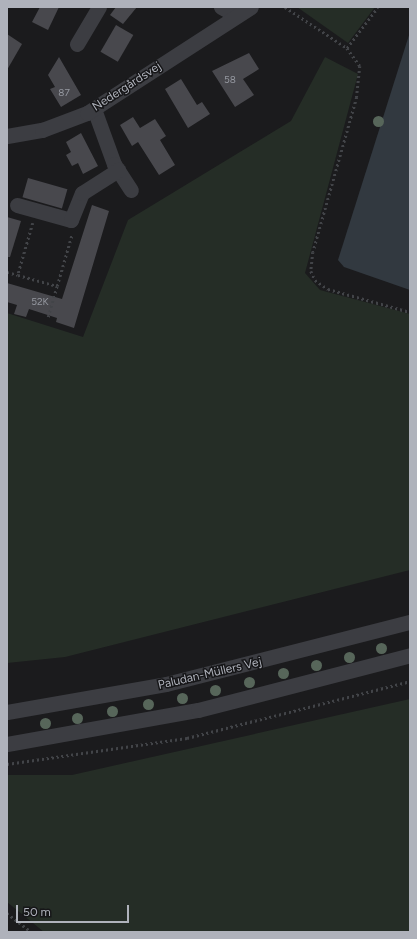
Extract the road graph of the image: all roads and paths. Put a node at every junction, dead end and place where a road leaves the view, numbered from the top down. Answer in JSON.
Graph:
{"nodes":[{"id":1,"x":99,"y":7,"type":"edge"},
{"id":2,"x":221,"y":7,"type":"edge"},
{"id":3,"x":251,"y":7,"type":"edge"},
{"id":4,"x":284,"y":7,"type":"edge"},
{"id":5,"x":378,"y":7,"type":"edge"},
{"id":6,"x":237,"y":16,"type":"junction"},
{"id":7,"x":78,"y":44,"type":"dead end"},
{"id":8,"x":347,"y":48,"type":"junction"},
{"id":9,"x":94,"y":109,"type":"junction"},
{"id":10,"x":7,"y":136,"type":"edge"},
{"id":11,"x":118,"y":170,"type":"junction"},
{"id":12,"x":131,"y":190,"type":"dead end"},
{"id":13,"x":17,"y":205,"type":"dead end"},
{"id":14,"x":36,"y":210,"type":"junction"},
{"id":15,"x":70,"y":220,"type":"junction"},
{"id":16,"x":7,"y":272,"type":"edge"},
{"id":17,"x":18,"y":275,"type":"junction"},
{"id":18,"x":57,"y":286,"type":"junction"},
{"id":19,"x":410,"y":312,"type":"edge"},
{"id":20,"x":48,"y":317,"type":"dead end"},
{"id":21,"x":410,"y":622,"type":"edge"},
{"id":22,"x":410,"y":655,"type":"edge"},
{"id":23,"x":410,"y":681,"type":"edge"},
{"id":24,"x":7,"y":712,"type":"edge"},
{"id":25,"x":7,"y":744,"type":"edge"},
{"id":26,"x":7,"y":764,"type":"edge"},
{"id":27,"x":7,"y":913,"type":"edge"},
{"id":28,"x":31,"y":932,"type":"edge"}],
"edges":[{"from":1,"to":7,"type":"street"},
{"from":2,"to":6,"type":"street"},
{"from":3,"to":6,"type":"street","name":"Nedergårdsvej"},
{"from":4,"to":8,"type":"path"},
{"from":5,"to":8,"type":"path"},
{"from":6,"to":9,"type":"street","name":"Nedergårdsvej"},
{"from":8,"to":19,"type":"path"},
{"from":9,"to":10,"type":"street","name":"Nedergårdsvej"},
{"from":9,"to":11,"type":"street"},
{"from":11,"to":12,"type":"street"},
{"from":11,"to":15,"type":"street"},
{"from":13,"to":14,"type":"street"},
{"from":14,"to":15,"type":"street"},
{"from":14,"to":17,"type":"path"},
{"from":15,"to":18,"type":"path"},
{"from":16,"to":17,"type":"path"},
{"from":17,"to":18,"type":"path"},
{"from":18,"to":20,"type":"path"},
{"from":21,"to":24,"type":"street","name":"Paludan-Müllers Vej"},
{"from":22,"to":25,"type":"street"},
{"from":23,"to":26,"type":"path"},
{"from":27,"to":28,"type":"path"}]}
